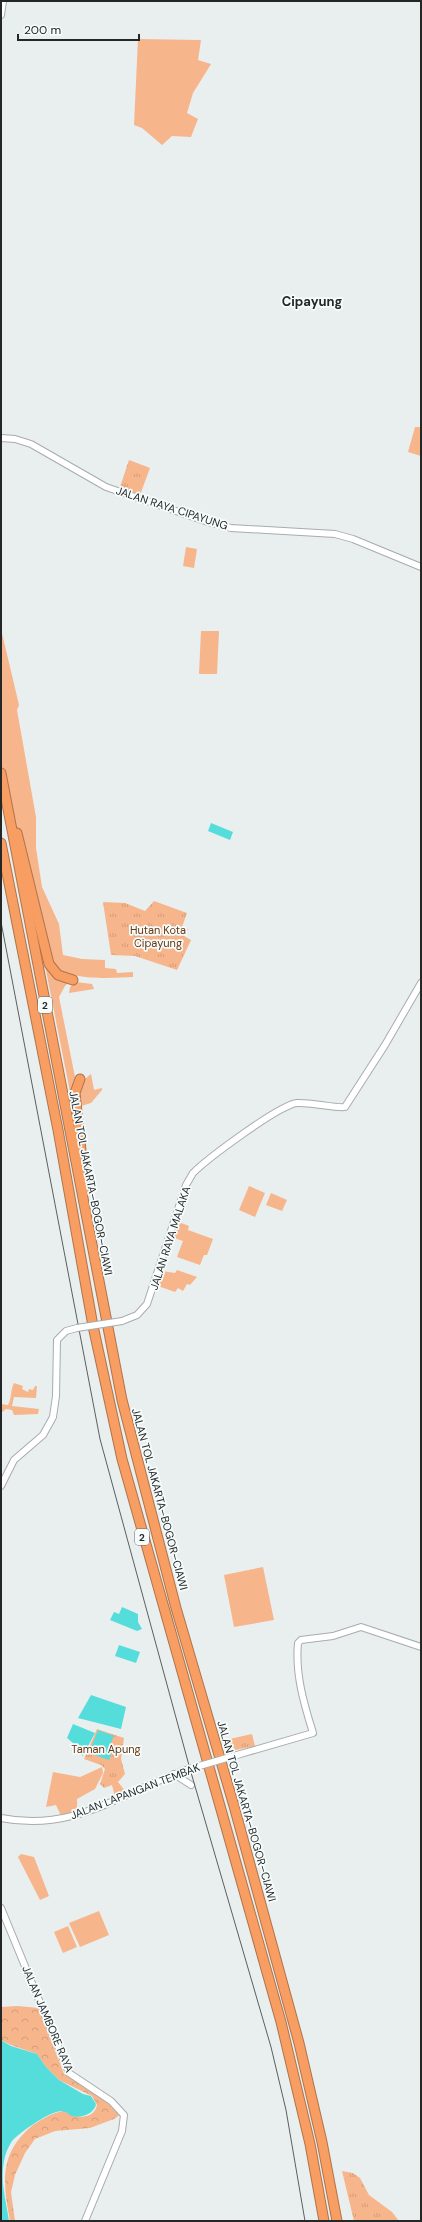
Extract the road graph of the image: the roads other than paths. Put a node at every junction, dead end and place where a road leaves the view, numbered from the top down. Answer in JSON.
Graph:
{"nodes":[{"id":1,"x":3,"y":1,"type":"edge"},
{"id":2,"x":1,"y":14,"type":"edge"},
{"id":3,"x":1,"y":438,"type":"edge"},
{"id":4,"x":421,"y":567,"type":"edge"},
{"id":5,"x":1,"y":773,"type":"edge"},
{"id":6,"x":7,"y":807,"type":"junction"},
{"id":7,"x":1,"y":843,"type":"edge"},
{"id":8,"x":73,"y":980,"type":"dead end"},
{"id":9,"x":421,"y":983,"type":"edge"},
{"id":10,"x":80,"y":1079,"type":"dead end"},
{"id":11,"x":83,"y":1204,"type":"junction"},
{"id":12,"x":1,"y":1486,"type":"edge"},
{"id":13,"x":421,"y":1647,"type":"edge"},
{"id":14,"x":174,"y":1774,"type":"junction"},
{"id":15,"x":190,"y":1785,"type":"dead end"},
{"id":16,"x":2,"y":1820,"type":"edge"},
{"id":17,"x":1,"y":1908,"type":"edge"},
{"id":18,"x":85,"y":2221,"type":"edge"},
{"id":19,"x":324,"y":2221,"type":"edge"},
{"id":20,"x":337,"y":2221,"type":"edge"}],
"edges":[{"from":1,"to":2,"type":"street"},
{"from":3,"to":4,"type":"street","name":"JALAN RAYA CIPAYUNG"},
{"from":5,"to":6,"type":"highway","name":"JALAN TOL JAKARTA–BOGOR–CIAWI","number":"2"},
{"from":6,"to":8,"type":"highway"},
{"from":6,"to":11,"type":"highway","name":"JALAN TOL JAKARTA–BOGOR–CIAWI","number":"2"},
{"from":7,"to":19,"type":"highway","name":"JALAN TOL JAKARTA–BOGOR–CIAWI","number":"2"},
{"from":9,"to":12,"type":"street","name":"JALAN RAYA MALAKA","bridge":true},
{"from":10,"to":11,"type":"highway"},
{"from":11,"to":20,"type":"highway","name":"JALAN TOL JAKARTA–BOGOR–CIAWI","number":"2"},
{"from":13,"to":14,"type":"street","name":"JALAN LAPANGAN TEMBAK","bridge":true},
{"from":14,"to":15,"type":"street"},
{"from":14,"to":16,"type":"street","name":"JALAN LAPANGAN TEMBAK"},
{"from":17,"to":18,"type":"street","name":"JALAN JAMBORE RAYA"}]}
